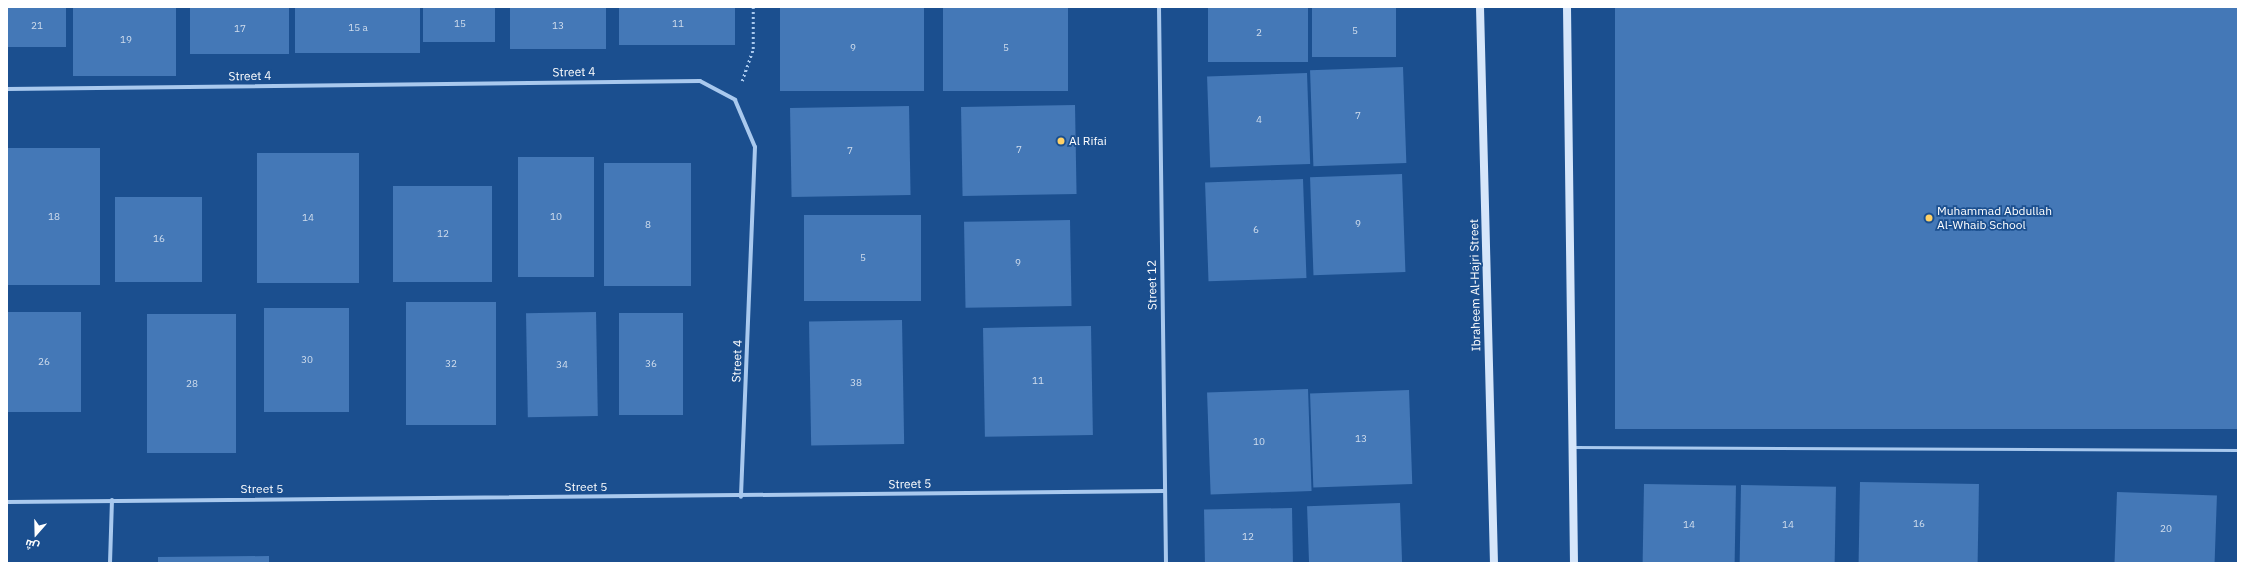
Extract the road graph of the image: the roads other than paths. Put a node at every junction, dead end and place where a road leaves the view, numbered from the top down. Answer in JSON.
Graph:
{"nodes":[{"id":1,"x":1159,"y":7,"type":"edge"},
{"id":2,"x":1480,"y":7,"type":"edge"},
{"id":3,"x":1567,"y":7,"type":"edge"},
{"id":4,"x":7,"y":89,"type":"edge"},
{"id":5,"x":1573,"y":446,"type":"junction"},
{"id":6,"x":2238,"y":450,"type":"edge"},
{"id":7,"x":1165,"y":491,"type":"junction"},
{"id":8,"x":741,"y":496,"type":"junction"},
{"id":9,"x":112,"y":500,"type":"junction"},
{"id":10,"x":7,"y":502,"type":"edge"},
{"id":11,"x":110,"y":563,"type":"edge"},
{"id":12,"x":1166,"y":563,"type":"edge"},
{"id":13,"x":1494,"y":563,"type":"edge"},
{"id":14,"x":1574,"y":563,"type":"edge"}],
"edges":[{"from":1,"to":7,"type":"street","name":"Street 12"},
{"from":2,"to":13,"type":"main road","name":"Ibraheem Al-Hajri Street"},
{"from":3,"to":5,"type":"main road"},
{"from":4,"to":8,"type":"street","name":"Street 4"},
{"from":5,"to":6,"type":"lane"},
{"from":5,"to":14,"type":"main road"},
{"from":7,"to":8,"type":"street","name":"Street 5"},
{"from":7,"to":12,"type":"street","name":"Street 12"},
{"from":8,"to":9,"type":"street","name":"Street 5"},
{"from":9,"to":10,"type":"street","name":"Street 5"},
{"from":9,"to":11,"type":"street"}]}
